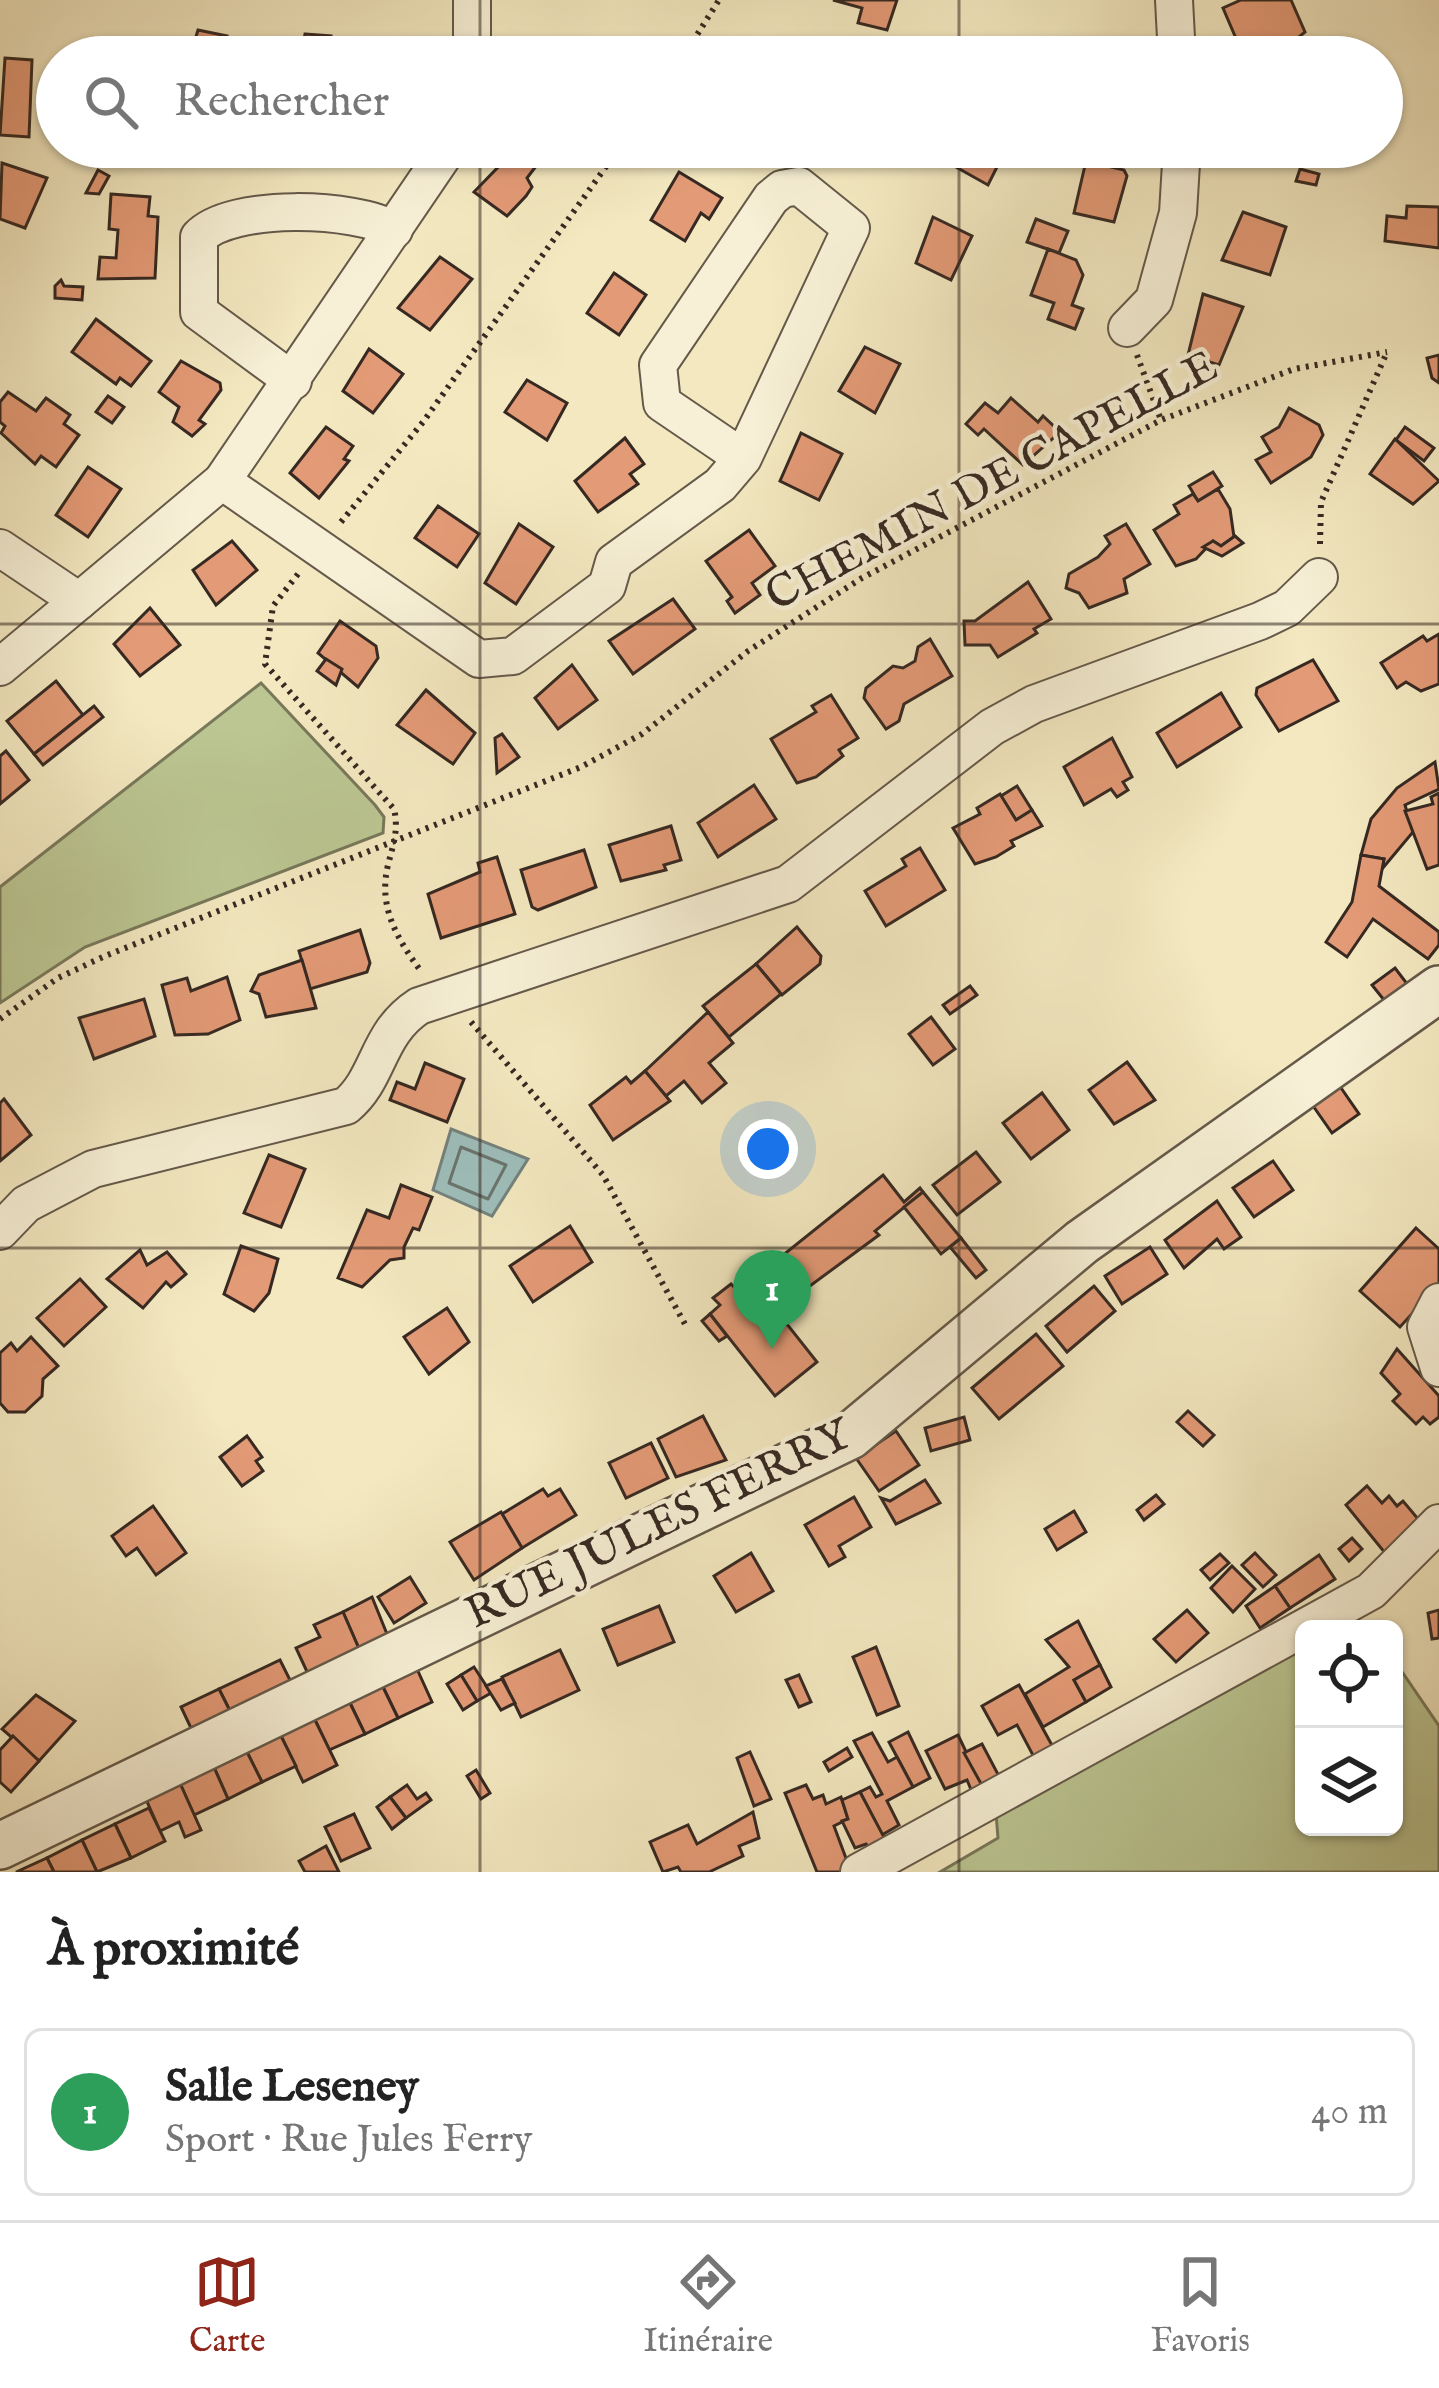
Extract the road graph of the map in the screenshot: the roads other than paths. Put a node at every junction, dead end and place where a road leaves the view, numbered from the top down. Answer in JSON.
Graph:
{"nodes":[{"id":1,"x":472,"y":0,"type":"edge"},
{"id":2,"x":1174,"y":0,"type":"edge"},
{"id":3,"x":472,"y":36,"type":"edge"},
{"id":4,"x":1176,"y":36,"type":"edge"},
{"id":5,"x":435,"y":168,"type":"edge"},
{"id":6,"x":1181,"y":168,"type":"edge"},
{"id":7,"x":394,"y":230,"type":"junction"},
{"id":8,"x":1127,"y":328,"type":"road end"},
{"id":9,"x":293,"y":381,"type":"junction"},
{"id":10,"x":743,"y":458,"type":"junction"},
{"id":11,"x":222,"y":481,"type":"junction"},
{"id":12,"x":0,"y":548,"type":"edge"},
{"id":13,"x":1319,"y":577,"type":"road end"},
{"id":14,"x":79,"y":601,"type":"junction"},
{"id":15,"x":0,"y":668,"type":"edge"},
{"id":16,"x":1439,"y":989,"type":"edge"},
{"id":17,"x":0,"y":1231,"type":"edge"},
{"id":18,"x":1439,"y":1302,"type":"edge"},
{"id":19,"x":1439,"y":1368,"type":"edge"},
{"id":20,"x":1439,"y":1523,"type":"edge"},
{"id":21,"x":0,"y":1846,"type":"edge"},
{"id":22,"x":860,"y":1872,"type":"edge"}],
"edges":[{"from":1,"to":3,"type":"street"},
{"from":2,"to":4,"type":"street"},
{"from":5,"to":7,"type":"street"},
{"from":6,"to":8,"type":"street"},
{"from":7,"to":9,"type":"street"},
{"from":7,"to":9,"type":"street"},
{"from":9,"to":11,"type":"street"},
{"from":10,"to":10,"type":"street"},
{"from":10,"to":11,"type":"street"},
{"from":11,"to":14,"type":"street"},
{"from":12,"to":14,"type":"street"},
{"from":13,"to":17,"type":"street"},
{"from":14,"to":15,"type":"street"},
{"from":16,"to":21,"type":"street","name":"RUE JULES FERRY"},
{"from":18,"to":19,"type":"street"},
{"from":20,"to":22,"type":"street"}]}
